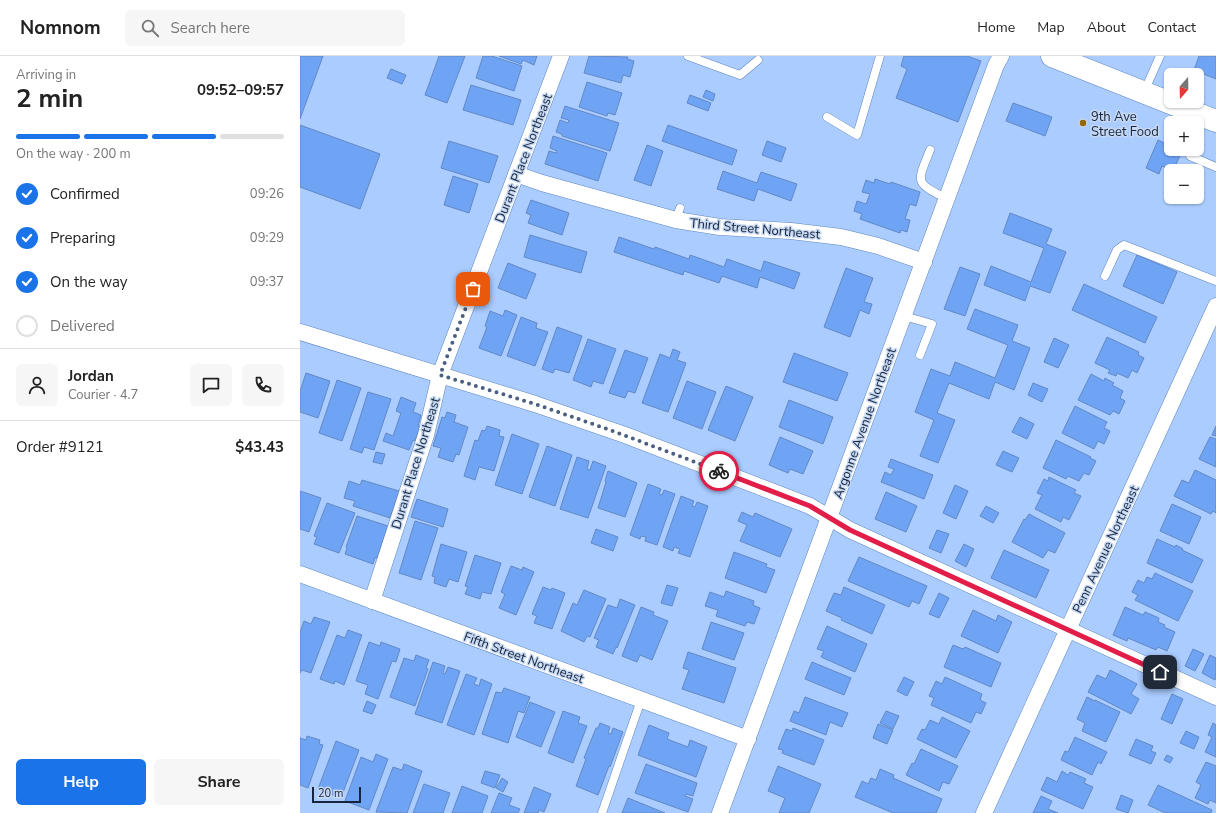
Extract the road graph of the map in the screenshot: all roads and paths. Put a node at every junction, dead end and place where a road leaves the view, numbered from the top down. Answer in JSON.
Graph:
{"nodes":[{"id":1,"x":561,"y":56,"type":"edge"},
{"id":2,"x":688,"y":56,"type":"edge"},
{"id":3,"x":880,"y":56,"type":"edge"},
{"id":4,"x":1001,"y":56,"type":"edge"},
{"id":5,"x":1052,"y":56,"type":"edge"},
{"id":6,"x":1160,"y":56,"type":"edge"},
{"id":7,"x":758,"y":60,"type":"dead end"},
{"id":8,"x":1144,"y":92,"type":"junction"},
{"id":9,"x":827,"y":117,"type":"dead end"},
{"id":10,"x":1206,"y":124,"type":"edge"},
{"id":11,"x":930,"y":150,"type":"dead end"},
{"id":12,"x":1190,"y":156,"type":"edge"},
{"id":13,"x":1216,"y":166,"type":"edge"},
{"id":14,"x":516,"y":174,"type":"junction"},
{"id":15,"x":947,"y":198,"type":"junction"},
{"id":16,"x":924,"y":262,"type":"junction"},
{"id":17,"x":1105,"y":276,"type":"dead end"},
{"id":18,"x":1216,"y":281,"type":"edge"},
{"id":19,"x":1216,"y":306,"type":"edge"},
{"id":20,"x":904,"y":316,"type":"junction"},
{"id":21,"x":300,"y":332,"type":"edge"},
{"id":22,"x":920,"y":355,"type":"dead end"},
{"id":23,"x":440,"y":375,"type":"junction"},
{"id":24,"x":829,"y":517,"type":"junction"},
{"id":25,"x":300,"y":574,"type":"edge"},
{"id":26,"x":372,"y":601,"type":"junction"},
{"id":27,"x":1068,"y":630,"type":"junction"},
{"id":28,"x":1216,"y":697,"type":"edge"},
{"id":29,"x":641,"y":700,"type":"junction"},
{"id":30,"x":748,"y":739,"type":"junction"},
{"id":31,"x":602,"y":813,"type":"edge"},
{"id":32,"x":720,"y":813,"type":"edge"},
{"id":33,"x":984,"y":813,"type":"edge"}],
"edges":[{"from":1,"to":14,"type":"street","name":"Durant Place Northeast"},
{"from":2,"to":7,"type":"lane"},
{"from":3,"to":9,"type":"lane"},
{"from":4,"to":15,"type":"street","name":"Argonne Avenue Northeast"},
{"from":5,"to":8,"type":"highway"},
{"from":6,"to":8,"type":"lane"},
{"from":8,"to":10,"type":"highway"},
{"from":11,"to":15,"type":"lane"},
{"from":12,"to":13,"type":"lane"},
{"from":14,"to":16,"type":"street","name":"Third Street Northeast"},
{"from":14,"to":23,"type":"street","name":"Durant Place Northeast"},
{"from":15,"to":16,"type":"street","name":"Argonne Avenue Northeast"},
{"from":16,"to":20,"type":"street","name":"Argonne Avenue Northeast"},
{"from":17,"to":18,"type":"lane"},
{"from":19,"to":27,"type":"street","name":"Penn Avenue Northeast"},
{"from":20,"to":22,"type":"lane"},
{"from":20,"to":24,"type":"street","name":"Argonne Avenue Northeast"},
{"from":21,"to":23,"type":"street"},
{"from":23,"to":24,"type":"street"},
{"from":23,"to":26,"type":"street","name":"Durant Place Northeast"},
{"from":24,"to":27,"type":"street"},
{"from":24,"to":30,"type":"street","name":"Argonne Avenue Northeast"},
{"from":25,"to":26,"type":"street","name":"Fifth Street Northeast"},
{"from":26,"to":29,"type":"street","name":"Fifth Street Northeast"},
{"from":27,"to":28,"type":"street"},
{"from":27,"to":33,"type":"street","name":"Penn Avenue Northeast"},
{"from":29,"to":30,"type":"street","name":"Fifth Street Northeast"},
{"from":29,"to":31,"type":"lane"},
{"from":30,"to":32,"type":"street","name":"Argonne Avenue Northeast"}]}
